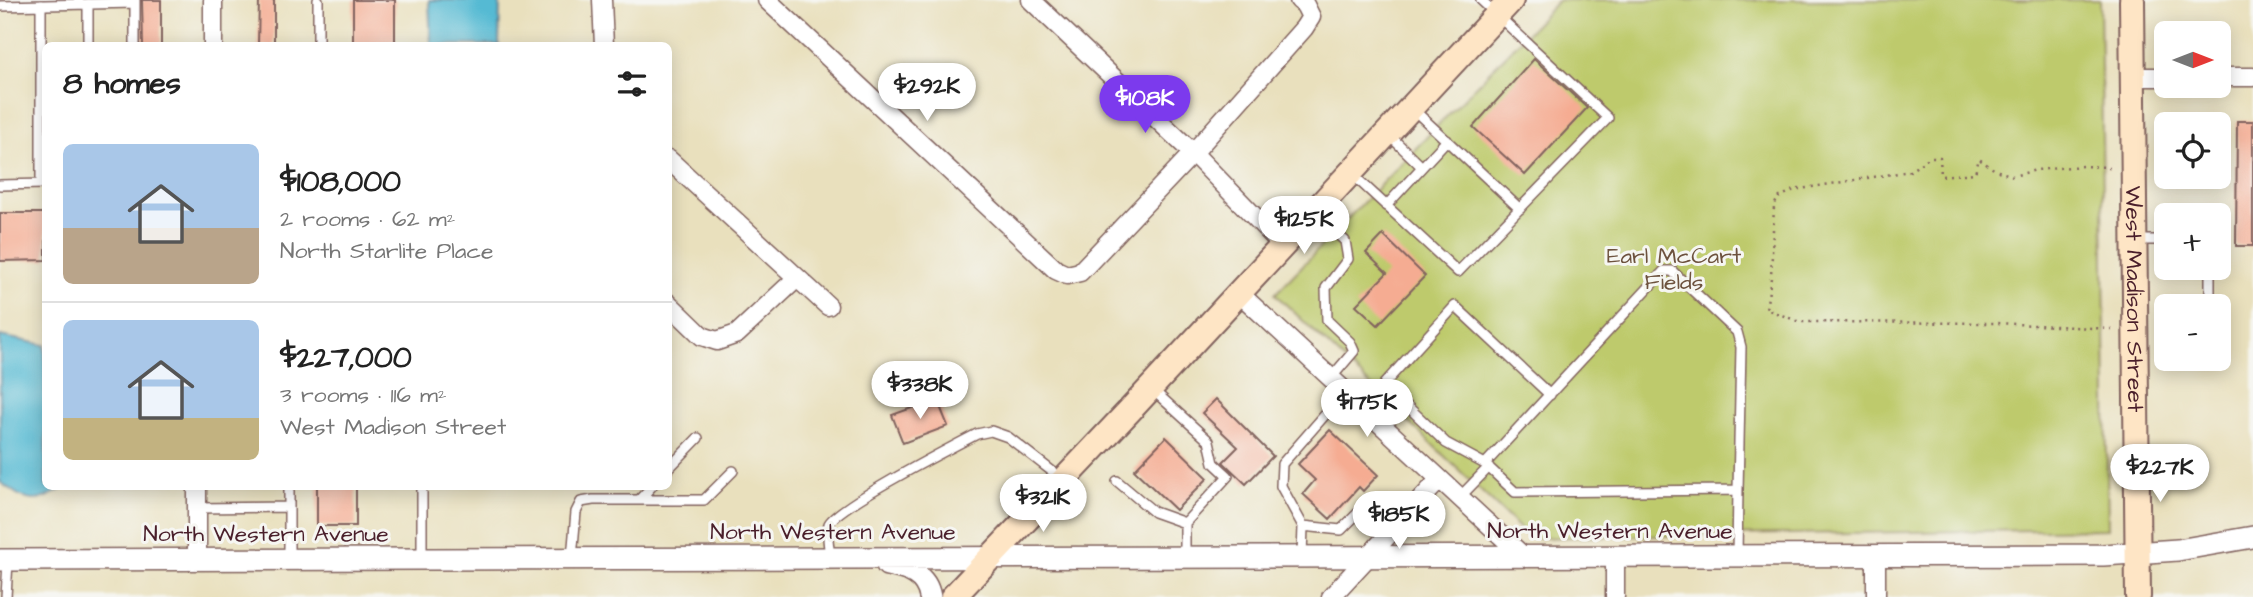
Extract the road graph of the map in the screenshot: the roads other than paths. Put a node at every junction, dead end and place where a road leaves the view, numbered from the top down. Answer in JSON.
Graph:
{"nodes":[{"id":1,"x":213,"y":0,"type":"edge"},
{"id":2,"x":318,"y":0,"type":"edge"},
{"id":3,"x":601,"y":0,"type":"edge"},
{"id":4,"x":767,"y":0,"type":"edge"},
{"id":5,"x":1031,"y":0,"type":"edge"},
{"id":6,"x":1299,"y":0,"type":"edge"},
{"id":7,"x":2133,"y":0,"type":"edge"},
{"id":8,"x":135,"y":2,"type":"edge"},
{"id":9,"x":88,"y":4,"type":"junction"},
{"id":10,"x":41,"y":5,"type":"junction"},
{"id":11,"x":1496,"y":5,"type":"edge"},
{"id":12,"x":0,"y":6,"type":"edge"},
{"id":13,"x":88,"y":42,"type":"edge"},
{"id":14,"x":135,"y":42,"type":"edge"},
{"id":15,"x":213,"y":42,"type":"edge"},
{"id":16,"x":318,"y":42,"type":"edge"},
{"id":17,"x":604,"y":42,"type":"edge"},
{"id":18,"x":2133,"y":77,"type":"junction"},
{"id":19,"x":2154,"y":77,"type":"edge"},
{"id":20,"x":2231,"y":77,"type":"edge"},
{"id":21,"x":2253,"y":77,"type":"edge"},
{"id":22,"x":42,"y":94,"type":"edge"},
{"id":23,"x":1411,"y":107,"type":"junction"},
{"id":24,"x":1387,"y":133,"type":"junction"},
{"id":25,"x":1447,"y":140,"type":"junction"},
{"id":26,"x":1193,"y":153,"type":"junction"},
{"id":27,"x":672,"y":166,"type":"edge"},
{"id":28,"x":1422,"y":167,"type":"junction"},
{"id":29,"x":1350,"y":173,"type":"junction"},
{"id":30,"x":42,"y":184,"type":"edge"},
{"id":31,"x":0,"y":185,"type":"edge"},
{"id":32,"x":1386,"y":205,"type":"junction"},
{"id":33,"x":1520,"y":209,"type":"junction"},
{"id":34,"x":1314,"y":212,"type":"junction"},
{"id":35,"x":2135,"y":240,"type":"junction"},
{"id":36,"x":2154,"y":240,"type":"edge"},
{"id":37,"x":1283,"y":246,"type":"junction"},
{"id":38,"x":797,"y":278,"type":"junction"},
{"id":39,"x":1239,"y":293,"type":"junction"},
{"id":40,"x":828,"y":306,"type":"dead end"},
{"id":41,"x":672,"y":307,"type":"edge"},
{"id":42,"x":1331,"y":378,"type":"junction"},
{"id":43,"x":1151,"y":388,"type":"junction"},
{"id":44,"x":1345,"y":392,"type":"junction"},
{"id":45,"x":1550,"y":395,"type":"junction"},
{"id":46,"x":698,"y":438,"type":"dead end"},
{"id":47,"x":672,"y":465,"type":"edge"},
{"id":48,"x":1487,"y":466,"type":"junction"},
{"id":49,"x":733,"y":471,"type":"dead end"},
{"id":50,"x":1063,"y":480,"type":"junction"},
{"id":51,"x":1439,"y":480,"type":"junction"},
{"id":52,"x":1117,"y":481,"type":"dead end"},
{"id":53,"x":197,"y":490,"type":"edge"},
{"id":54,"x":289,"y":490,"type":"edge"},
{"id":55,"x":422,"y":490,"type":"edge"},
{"id":56,"x":648,"y":490,"type":"edge"},
{"id":57,"x":1738,"y":490,"type":"junction"},
{"id":58,"x":1459,"y":498,"type":"junction"},
{"id":59,"x":639,"y":500,"type":"junction"},
{"id":60,"x":289,"y":507,"type":"junction"},
{"id":61,"x":197,"y":508,"type":"junction"},
{"id":62,"x":1185,"y":523,"type":"junction"},
{"id":63,"x":1303,"y":526,"type":"junction"},
{"id":64,"x":1388,"y":535,"type":"junction"},
{"id":65,"x":2253,"y":537,"type":"edge"},
{"id":66,"x":2138,"y":554,"type":"junction"},
{"id":67,"x":1522,"y":556,"type":"junction"},
{"id":68,"x":1615,"y":556,"type":"junction"},
{"id":69,"x":1737,"y":556,"type":"junction"},
{"id":70,"x":841,"y":557,"type":"junction"},
{"id":71,"x":990,"y":557,"type":"junction"},
{"id":72,"x":1185,"y":557,"type":"junction"},
{"id":73,"x":1302,"y":557,"type":"junction"},
{"id":74,"x":1368,"y":557,"type":"junction"},
{"id":75,"x":1876,"y":557,"type":"junction"},
{"id":76,"x":572,"y":558,"type":"junction"},
{"id":77,"x":197,"y":559,"type":"junction"},
{"id":78,"x":289,"y":559,"type":"junction"},
{"id":79,"x":422,"y":559,"type":"junction"},
{"id":80,"x":4,"y":560,"type":"edge"},
{"id":81,"x":6,"y":597,"type":"edge"},
{"id":82,"x":930,"y":597,"type":"edge"},
{"id":83,"x":953,"y":597,"type":"edge"},
{"id":84,"x":1331,"y":597,"type":"edge"},
{"id":85,"x":1615,"y":597,"type":"edge"},
{"id":86,"x":1876,"y":597,"type":"edge"},
{"id":87,"x":2138,"y":597,"type":"edge"}],
"edges":[{"from":1,"to":15,"type":"street"},
{"from":2,"to":16,"type":"lane"},
{"from":3,"to":17,"type":"street"},
{"from":4,"to":26,"type":"street"},
{"from":5,"to":26,"type":"street"},
{"from":6,"to":26,"type":"street"},
{"from":7,"to":18,"type":"main road","name":"West Madison Street"},
{"from":8,"to":9,"type":"lane"},
{"from":8,"to":14,"type":"lane"},
{"from":9,"to":10,"type":"lane"},
{"from":9,"to":13,"type":"lane"},
{"from":10,"to":12,"type":"lane"},
{"from":10,"to":22,"type":"lane"},
{"from":11,"to":23,"type":"main road"},
{"from":11,"to":33,"type":"lane"},
{"from":18,"to":19,"type":"street"},
{"from":18,"to":35,"type":"main road","name":"West Madison Street"},
{"from":20,"to":21,"type":"street"},
{"from":23,"to":24,"type":"main road"},
{"from":23,"to":25,"type":"lane"},
{"from":24,"to":28,"type":"lane"},
{"from":24,"to":29,"type":"main road"},
{"from":25,"to":28,"type":"lane"},
{"from":25,"to":33,"type":"lane"},
{"from":26,"to":37,"type":"street"},
{"from":27,"to":38,"type":"street"},
{"from":28,"to":32,"type":"lane"},
{"from":29,"to":32,"type":"lane"},
{"from":29,"to":34,"type":"main road"},
{"from":30,"to":31,"type":"lane"},
{"from":32,"to":33,"type":"lane"},
{"from":34,"to":37,"type":"main road"},
{"from":34,"to":42,"type":"lane"},
{"from":35,"to":36,"type":"lane"},
{"from":35,"to":66,"type":"main road","name":"West Madison Street"},
{"from":37,"to":39,"type":"main road"},
{"from":38,"to":40,"type":"street"},
{"from":38,"to":41,"type":"street"},
{"from":39,"to":42,"type":"street"},
{"from":39,"to":43,"type":"main road"},
{"from":42,"to":44,"type":"street"},
{"from":43,"to":50,"type":"main road"},
{"from":43,"to":62,"type":"lane"},
{"from":44,"to":51,"type":"street"},
{"from":44,"to":63,"type":"lane"},
{"from":45,"to":48,"type":"lane"},
{"from":45,"to":48,"type":"lane"},
{"from":45,"to":57,"type":"lane"},
{"from":46,"to":47,"type":"lane"},
{"from":48,"to":57,"type":"lane"},
{"from":48,"to":58,"type":"lane"},
{"from":49,"to":59,"type":"lane"},
{"from":50,"to":70,"type":"lane"},
{"from":50,"to":71,"type":"main road"},
{"from":51,"to":58,"type":"street"},
{"from":51,"to":64,"type":"street"},
{"from":52,"to":62,"type":"lane"},
{"from":53,"to":61,"type":"street"},
{"from":54,"to":60,"type":"lane"},
{"from":55,"to":79,"type":"lane"},
{"from":56,"to":59,"type":"lane"},
{"from":57,"to":69,"type":"lane"},
{"from":58,"to":67,"type":"street"},
{"from":59,"to":76,"type":"lane"},
{"from":60,"to":61,"type":"lane"},
{"from":60,"to":78,"type":"lane"},
{"from":61,"to":77,"type":"street"},
{"from":62,"to":72,"type":"lane"},
{"from":63,"to":64,"type":"lane"},
{"from":63,"to":73,"type":"lane"},
{"from":64,"to":74,"type":"street"},
{"from":65,"to":66,"type":"street","name":"North Western Avenue"},
{"from":66,"to":75,"type":"street","name":"North Western Avenue"},
{"from":66,"to":87,"type":"main road","name":"West Madison Street"},
{"from":67,"to":68,"type":"street","name":"North Western Avenue"},
{"from":67,"to":74,"type":"street","name":"North Western Avenue"},
{"from":68,"to":69,"type":"street","name":"North Western Avenue"},
{"from":68,"to":85,"type":"street"},
{"from":69,"to":75,"type":"street","name":"North Western Avenue"},
{"from":70,"to":71,"type":"street","name":"North Western Avenue"},
{"from":70,"to":76,"type":"street","name":"North Western Avenue"},
{"from":70,"to":82,"type":"street"},
{"from":71,"to":72,"type":"street","name":"North Western Avenue"},
{"from":71,"to":83,"type":"main road"},
{"from":72,"to":73,"type":"street","name":"North Western Avenue"},
{"from":73,"to":74,"type":"street","name":"North Western Avenue"},
{"from":74,"to":84,"type":"street"},
{"from":75,"to":86,"type":"street"},
{"from":76,"to":79,"type":"street","name":"North Western Avenue"},
{"from":77,"to":78,"type":"street","name":"North Western Avenue"},
{"from":77,"to":80,"type":"street","name":"North Western Avenue"},
{"from":78,"to":79,"type":"street","name":"North Western Avenue"},
{"from":80,"to":81,"type":"lane"}]}
